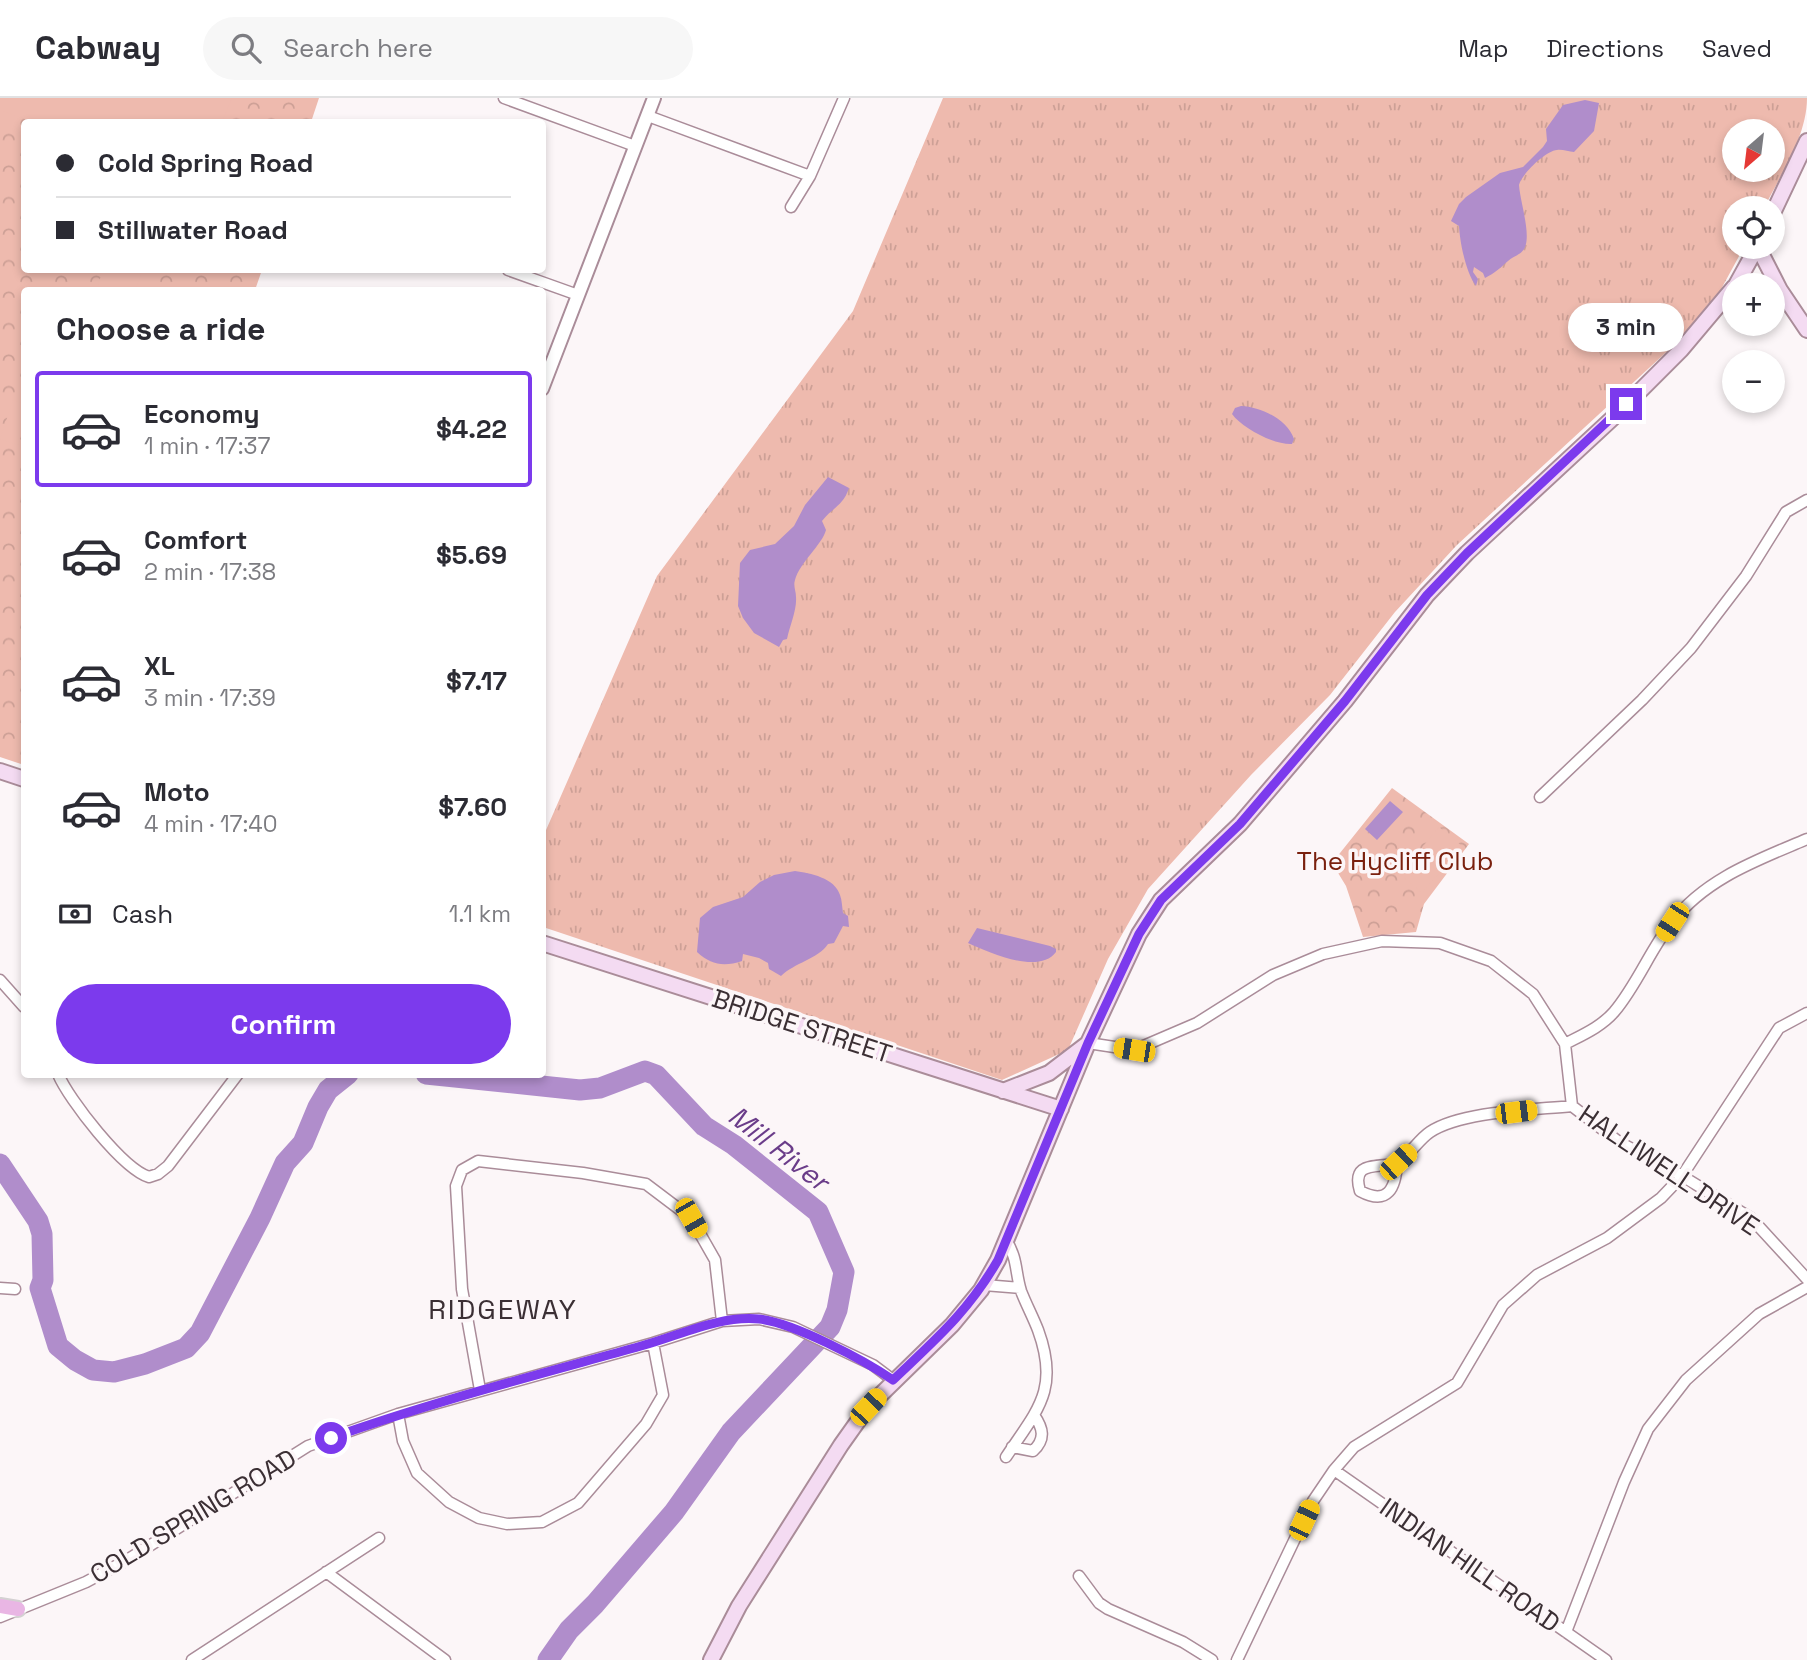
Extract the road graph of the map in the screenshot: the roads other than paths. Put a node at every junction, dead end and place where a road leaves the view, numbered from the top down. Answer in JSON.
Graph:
{"nodes":[{"id":1,"x":504,"y":98,"type":"edge"},
{"id":2,"x":654,"y":98,"type":"edge"},
{"id":3,"x":844,"y":98,"type":"edge"},
{"id":4,"x":648,"y":116,"type":"junction"},
{"id":5,"x":1807,"y":141,"type":"edge"},
{"id":6,"x":635,"y":146,"type":"junction"},
{"id":7,"x":810,"y":176,"type":"junction"},
{"id":8,"x":1781,"y":196,"type":"edge"},
{"id":9,"x":791,"y":207,"type":"dead end"},
{"id":10,"x":1764,"y":259,"type":"edge"},
{"id":11,"x":516,"y":273,"type":"edge"},
{"id":12,"x":578,"y":295,"type":"junction"},
{"id":13,"x":1722,"y":301,"type":"edge"},
{"id":14,"x":1807,"y":330,"type":"edge"},
{"id":15,"x":546,"y":379,"type":"edge"},
{"id":16,"x":1807,"y":500,"type":"edge"},
{"id":17,"x":0,"y":771,"type":"edge"},
{"id":18,"x":21,"y":778,"type":"edge"},
{"id":19,"x":1540,"y":797,"type":"dead end"},
{"id":20,"x":1807,"y":839,"type":"edge"},
{"id":21,"x":546,"y":944,"type":"edge"},
{"id":22,"x":0,"y":980,"type":"edge"},
{"id":23,"x":21,"y":1004,"type":"edge"},
{"id":24,"x":1807,"y":1013,"type":"edge"},
{"id":25,"x":1088,"y":1043,"type":"junction"},
{"id":26,"x":1565,"y":1044,"type":"junction"},
{"id":27,"x":60,"y":1078,"type":"edge"},
{"id":28,"x":235,"y":1078,"type":"edge"},
{"id":29,"x":1003,"y":1091,"type":"junction"},
{"id":30,"x":1572,"y":1106,"type":"junction"},
{"id":31,"x":1061,"y":1110,"type":"junction"},
{"id":32,"x":1398,"y":1162,"type":"junction"},
{"id":33,"x":1682,"y":1176,"type":"junction"},
{"id":34,"x":1006,"y":1240,"type":"junction"},
{"id":35,"x":1807,"y":1279,"type":"edge"},
{"id":36,"x":984,"y":1285,"type":"junction"},
{"id":37,"x":1807,"y":1287,"type":"edge"},
{"id":38,"x":0,"y":1288,"type":"edge"},
{"id":39,"x":1020,"y":1288,"type":"junction"},
{"id":40,"x":15,"y":1289,"type":"dead end"},
{"id":41,"x":722,"y":1321,"type":"junction"},
{"id":42,"x":653,"y":1343,"type":"junction"},
{"id":43,"x":893,"y":1380,"type":"junction"},
{"id":44,"x":480,"y":1390,"type":"junction"},
{"id":45,"x":398,"y":1415,"type":"junction"},
{"id":46,"x":1034,"y":1415,"type":"junction"},
{"id":47,"x":1012,"y":1447,"type":"junction"},
{"id":48,"x":1006,"y":1457,"type":"dead end"},
{"id":49,"x":1334,"y":1471,"type":"junction"},
{"id":50,"x":379,"y":1538,"type":"dead end"},
{"id":51,"x":326,"y":1572,"type":"junction"},
{"id":52,"x":1079,"y":1576,"type":"dead end"},
{"id":53,"x":0,"y":1606,"type":"edge"},
{"id":54,"x":18,"y":1609,"type":"junction"},
{"id":55,"x":0,"y":1617,"type":"edge"},
{"id":56,"x":1566,"y":1632,"type":"junction"},
{"id":57,"x":191,"y":1660,"type":"edge"},
{"id":58,"x":445,"y":1660,"type":"edge"},
{"id":59,"x":711,"y":1660,"type":"edge"},
{"id":60,"x":1212,"y":1660,"type":"edge"},
{"id":61,"x":1237,"y":1660,"type":"edge"},
{"id":62,"x":1606,"y":1660,"type":"edge"}],
"edges":[{"from":1,"to":6,"type":"street"},
{"from":2,"to":4,"type":"street"},
{"from":3,"to":7,"type":"street"},
{"from":4,"to":6,"type":"street"},
{"from":4,"to":7,"type":"street"},
{"from":5,"to":8,"type":"main road"},
{"from":6,"to":12,"type":"street"},
{"from":7,"to":9,"type":"street"},
{"from":10,"to":14,"type":"main road"},
{"from":11,"to":12,"type":"street"},
{"from":12,"to":15,"type":"street"},
{"from":13,"to":25,"type":"main road"},
{"from":16,"to":19,"type":"street"},
{"from":17,"to":18,"type":"main road"},
{"from":20,"to":26,"type":"street"},
{"from":21,"to":29,"type":"main road","name":"BRIDGE STREET"},
{"from":22,"to":23,"type":"street"},
{"from":24,"to":33,"type":"street"},
{"from":25,"to":26,"type":"street","name":"HALLIWELL DRIVE"},
{"from":25,"to":29,"type":"main road"},
{"from":25,"to":31,"type":"main road"},
{"from":26,"to":30,"type":"street","name":"HALLIWELL DRIVE"},
{"from":27,"to":28,"type":"street"},
{"from":29,"to":31,"type":"main road","name":"BRIDGE STREET"},
{"from":30,"to":32,"type":"street"},
{"from":30,"to":33,"type":"street","name":"HALLIWELL DRIVE"},
{"from":31,"to":34,"type":"main road"},
{"from":32,"to":32,"type":"street"},
{"from":33,"to":35,"type":"street","name":"HALLIWELL DRIVE"},
{"from":33,"to":49,"type":"street"},
{"from":34,"to":36,"type":"main road"},
{"from":34,"to":39,"type":"street"},
{"from":36,"to":39,"type":"street"},
{"from":36,"to":43,"type":"main road"},
{"from":37,"to":56,"type":"street"},
{"from":38,"to":40,"type":"street"},
{"from":39,"to":46,"type":"street"},
{"from":41,"to":42,"type":"street","name":"COLD SPRING ROAD"},
{"from":41,"to":43,"type":"street","name":"COLD SPRING ROAD"},
{"from":41,"to":44,"type":"street"},
{"from":42,"to":44,"type":"street","name":"COLD SPRING ROAD"},
{"from":42,"to":45,"type":"street"},
{"from":43,"to":59,"type":"main road"},
{"from":44,"to":45,"type":"street","name":"COLD SPRING ROAD"},
{"from":45,"to":54,"type":"street","name":"COLD SPRING ROAD"},
{"from":46,"to":47,"type":"street"},
{"from":46,"to":47,"type":"street"},
{"from":47,"to":48,"type":"street"},
{"from":49,"to":56,"type":"street","name":"INDIAN HILL ROAD"},
{"from":49,"to":61,"type":"street"},
{"from":50,"to":51,"type":"street"},
{"from":51,"to":57,"type":"street"},
{"from":51,"to":58,"type":"street"},
{"from":52,"to":60,"type":"street"},
{"from":53,"to":54,"type":"main road"},
{"from":54,"to":55,"type":"street","name":"COLD SPRING ROAD"},
{"from":56,"to":62,"type":"street","name":"INDIAN HILL ROAD"}]}
